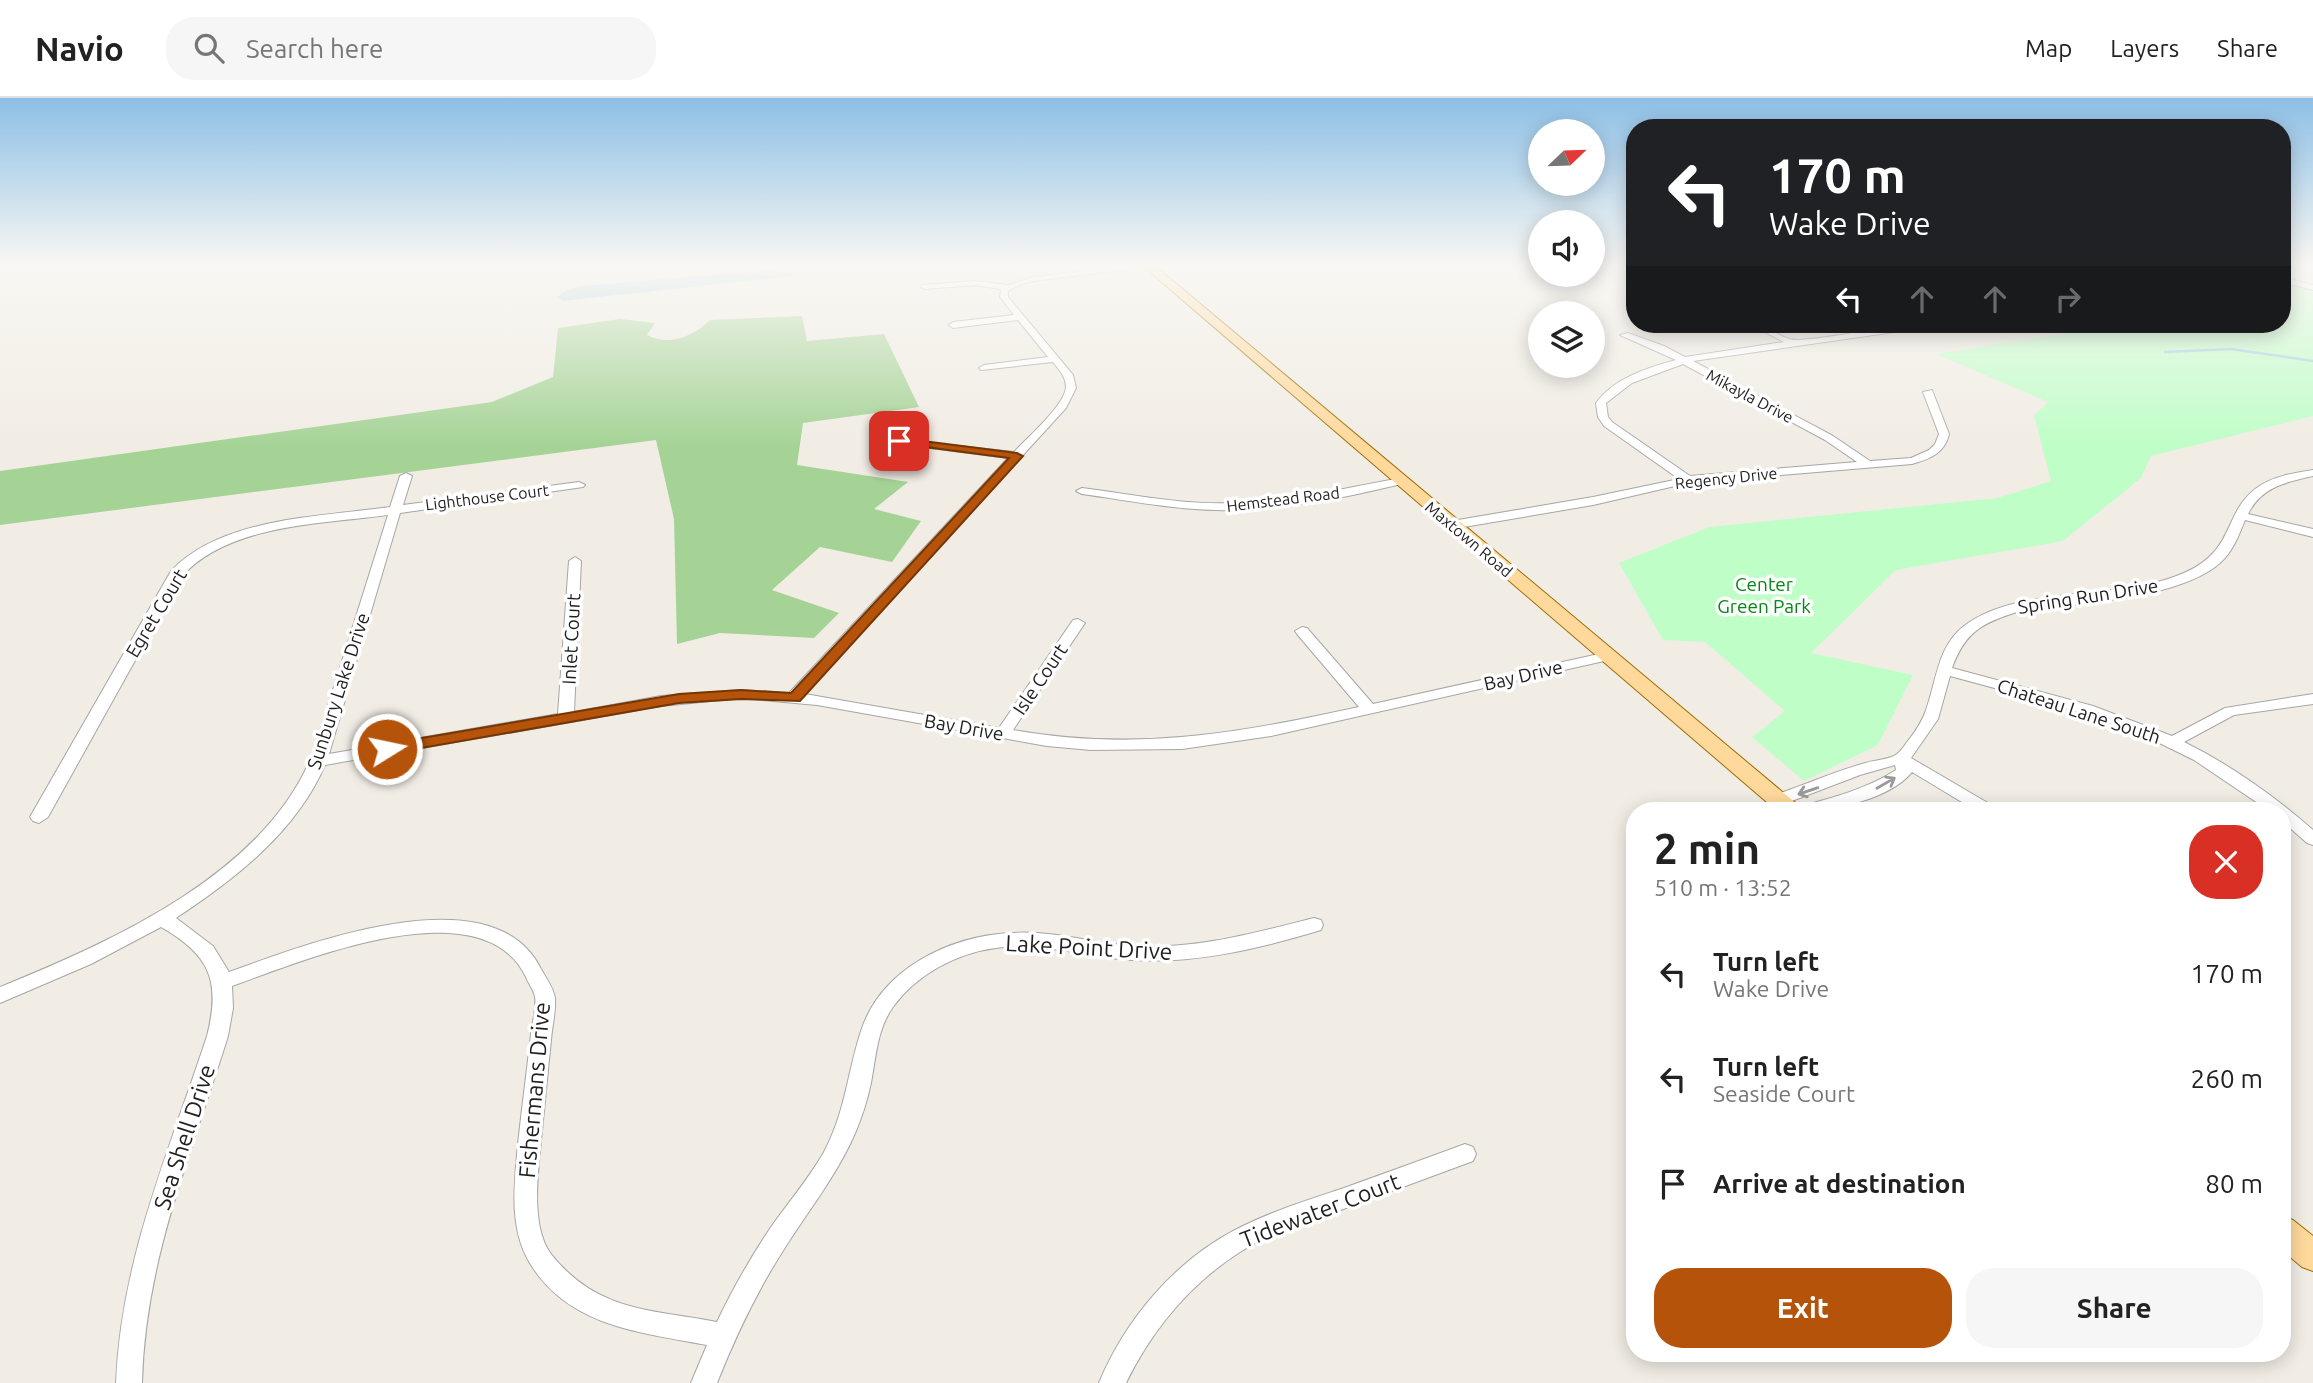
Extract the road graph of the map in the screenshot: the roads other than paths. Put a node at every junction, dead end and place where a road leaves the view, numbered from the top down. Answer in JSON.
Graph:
{"nodes":[{"id":1,"x":1028,"y":326,"type":"edge"},
{"id":2,"x":1219,"y":326,"type":"edge"},
{"id":3,"x":1772,"y":333,"type":"edge"},
{"id":4,"x":1869,"y":333,"type":"edge"},
{"id":5,"x":1625,"y":335,"type":"dead end"},
{"id":6,"x":1796,"y":344,"type":"junction"},
{"id":7,"x":1056,"y":359,"type":"junction"},
{"id":8,"x":1684,"y":360,"type":"junction"},
{"id":9,"x":984,"y":369,"type":"dead end"},
{"id":10,"x":1928,"y":391,"type":"dead end"},
{"id":11,"x":899,"y":441,"type":"dead end"},
{"id":12,"x":1017,"y":456,"type":"junction"},
{"id":13,"x":1870,"y":466,"type":"junction"},
{"id":14,"x":2313,"y":473,"type":"edge"},
{"id":15,"x":406,"y":476,"type":"dead end"},
{"id":16,"x":1688,"y":480,"type":"junction"},
{"id":17,"x":1401,"y":481,"type":"junction"},
{"id":18,"x":579,"y":485,"type":"dead end"},
{"id":19,"x":1082,"y":491,"type":"dead end"},
{"id":20,"x":395,"y":509,"type":"junction"},
{"id":21,"x":2243,"y":516,"type":"junction"},
{"id":22,"x":1452,"y":525,"type":"junction"},
{"id":23,"x":2313,"y":533,"type":"edge"},
{"id":24,"x":575,"y":561,"type":"dead end"},
{"id":25,"x":1078,"y":623,"type":"dead end"},
{"id":26,"x":1302,"y":631,"type":"dead end"},
{"id":27,"x":1608,"y":656,"type":"junction"},
{"id":28,"x":1943,"y":670,"type":"junction"},
{"id":29,"x":794,"y":697,"type":"junction"},
{"id":30,"x":2313,"y":699,"type":"edge"},
{"id":31,"x":1369,"y":709,"type":"junction"},
{"id":32,"x":566,"y":718,"type":"junction"},
{"id":33,"x":1003,"y":734,"type":"junction"},
{"id":34,"x":2173,"y":742,"type":"junction"},
{"id":35,"x":1902,"y":759,"type":"junction"},
{"id":36,"x":318,"y":761,"type":"junction"},
{"id":37,"x":1780,"y":802,"type":"edge"},
{"id":38,"x":1791,"y":802,"type":"edge"},
{"id":39,"x":1838,"y":802,"type":"edge"},
{"id":40,"x":1974,"y":802,"type":"edge"},
{"id":41,"x":2268,"y":802,"type":"edge"},
{"id":42,"x":39,"y":817,"type":"dead end"},
{"id":43,"x":2291,"y":820,"type":"edge"},
{"id":44,"x":2313,"y":839,"type":"edge"},
{"id":45,"x":161,"y":918,"type":"junction"},
{"id":46,"x":1314,"y":925,"type":"dead end"},
{"id":47,"x":222,"y":982,"type":"junction"},
{"id":48,"x":0,"y":995,"type":"edge"},
{"id":49,"x":1465,"y":1154,"type":"dead end"},
{"id":50,"x":2291,"y":1238,"type":"edge"},
{"id":51,"x":2313,"y":1256,"type":"edge"},
{"id":52,"x":722,"y":1335,"type":"junction"},
{"id":53,"x":129,"y":1383,"type":"edge"},
{"id":54,"x":704,"y":1383,"type":"edge"},
{"id":55,"x":1112,"y":1383,"type":"edge"}],
"edges":[{"from":1,"to":7,"type":"street"},
{"from":2,"to":17,"type":"main road","name":"Maxtown Road"},
{"from":3,"to":6,"type":"street"},
{"from":4,"to":6,"type":"street"},
{"from":5,"to":8,"type":"street","name":"Mikayla Drive"},
{"from":6,"to":8,"type":"street"},
{"from":7,"to":9,"type":"street"},
{"from":7,"to":12,"type":"street"},
{"from":8,"to":13,"type":"street","name":"Mikayla Drive"},
{"from":8,"to":16,"type":"street"},
{"from":10,"to":13,"type":"street","name":"Regency Drive"},
{"from":11,"to":12,"type":"street"},
{"from":12,"to":29,"type":"street"},
{"from":13,"to":16,"type":"street","name":"Regency Drive"},
{"from":14,"to":21,"type":"street","name":"Spring Run Drive"},
{"from":15,"to":20,"type":"street","name":"Sunbury Lake Drive"},
{"from":16,"to":22,"type":"street","name":"Regency Drive"},
{"from":17,"to":19,"type":"street","name":"Hemstead Road"},
{"from":17,"to":22,"type":"main road","name":"Maxtown Road"},
{"from":18,"to":20,"type":"street","name":"Lighthouse Court"},
{"from":20,"to":36,"type":"street","name":"Sunbury Lake Drive"},
{"from":20,"to":42,"type":"street","name":"Egret Court"},
{"from":21,"to":23,"type":"street"},
{"from":21,"to":28,"type":"street","name":"Spring Run Drive"},
{"from":22,"to":27,"type":"main road","name":"Maxtown Road"},
{"from":24,"to":32,"type":"street","name":"Inlet Court"},
{"from":25,"to":33,"type":"street","name":"Isle Court"},
{"from":26,"to":31,"type":"street"},
{"from":27,"to":31,"type":"street","name":"Bay Drive"},
{"from":27,"to":37,"type":"main road","name":"Maxtown Road"},
{"from":28,"to":34,"type":"street","name":"Chateau Lane South"},
{"from":28,"to":35,"type":"street","name":"Spring Run Drive"},
{"from":29,"to":32,"type":"street","name":"Bay Drive"},
{"from":29,"to":33,"type":"street","name":"Bay Drive"},
{"from":30,"to":34,"type":"street"},
{"from":31,"to":33,"type":"street","name":"Bay Drive"},
{"from":32,"to":36,"type":"street","name":"Bay Drive"},
{"from":34,"to":41,"type":"street","name":"Chateau Lane South"},
{"from":35,"to":38,"type":"street","one_way":true},
{"from":39,"to":35,"type":"street","name":"Spring Run Drive","one_way":true},
{"from":35,"to":40,"type":"street"},
{"from":36,"to":45,"type":"street","name":"Sunbury Lake Drive"},
{"from":43,"to":44,"type":"street","name":"Chateau Lane South"},
{"from":45,"to":47,"type":"street","name":"Sea Shell Drive"},
{"from":45,"to":48,"type":"street","name":"Sunbury Lake Drive"},
{"from":46,"to":52,"type":"street","name":"Lake Point Drive"},
{"from":47,"to":52,"type":"street","name":"Fishermans Drive"},
{"from":47,"to":53,"type":"street","name":"Sea Shell Drive"},
{"from":49,"to":55,"type":"street","name":"Tidewater Court"},
{"from":50,"to":51,"type":"main road"},
{"from":52,"to":54,"type":"street","name":"Lake Point Drive"}]}
